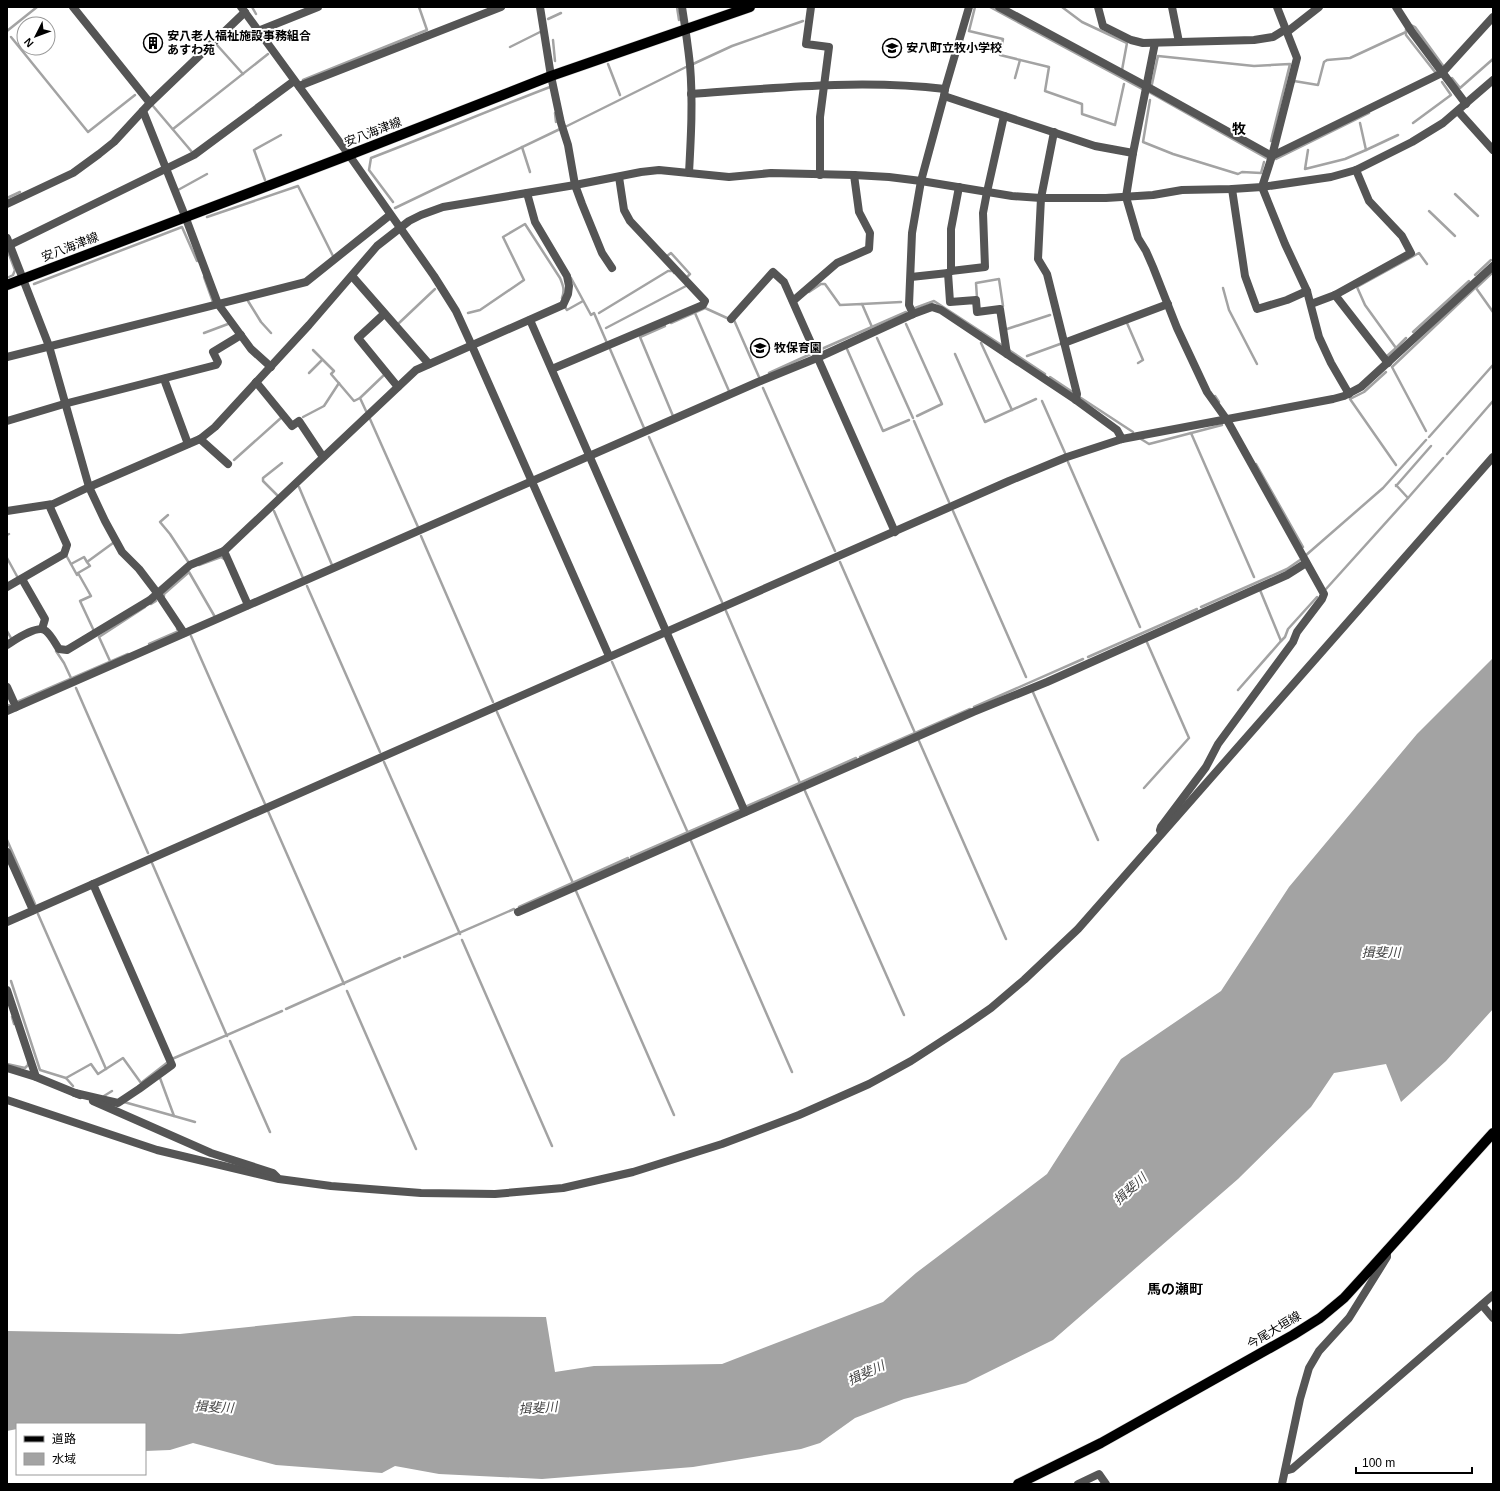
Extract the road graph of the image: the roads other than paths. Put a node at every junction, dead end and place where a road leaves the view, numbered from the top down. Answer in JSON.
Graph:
{"nodes":[{"id":1,"x":73,"y":7,"type":"edge"},
{"id":2,"x":318,"y":7,"type":"edge"},
{"id":3,"x":501,"y":7,"type":"edge"},
{"id":4,"x":540,"y":7,"type":"edge"},
{"id":5,"x":682,"y":7,"type":"edge"},
{"id":6,"x":750,"y":7,"type":"edge"},
{"id":7,"x":811,"y":7,"type":"edge"},
{"id":8,"x":969,"y":7,"type":"edge"},
{"id":9,"x":999,"y":7,"type":"edge"},
{"id":10,"x":1098,"y":7,"type":"edge"},
{"id":11,"x":1172,"y":7,"type":"edge"},
{"id":12,"x":1277,"y":7,"type":"edge"},
{"id":13,"x":1319,"y":7,"type":"edge"},
{"id":14,"x":1396,"y":7,"type":"edge"},
{"id":15,"x":243,"y":10,"type":"edge"},
{"id":16,"x":1493,"y":17,"type":"edge"},
{"id":17,"x":685,"y":29,"type":"junction"},
{"id":18,"x":1286,"y":30,"type":"junction"},
{"id":19,"x":258,"y":31,"type":"junction"},
{"id":20,"x":1179,"y":42,"type":"junction"},
{"id":21,"x":1155,"y":43,"type":"junction"},
{"id":22,"x":1442,"y":73,"type":"junction"},
{"id":23,"x":551,"y":76,"type":"junction"},
{"id":24,"x":1493,"y":80,"type":"edge"},
{"id":25,"x":296,"y":83,"type":"junction"},
{"id":26,"x":823,"y":85,"type":"junction"},
{"id":27,"x":1146,"y":86,"type":"junction"},
{"id":28,"x":944,"y":92,"type":"junction"},
{"id":29,"x":691,"y":94,"type":"junction"},
{"id":30,"x":150,"y":103,"type":"junction"},
{"id":31,"x":1466,"y":104,"type":"junction"},
{"id":32,"x":143,"y":111,"type":"junction"},
{"id":33,"x":1458,"y":111,"type":"junction"},
{"id":34,"x":1004,"y":116,"type":"junction"},
{"id":35,"x":1054,"y":132,"type":"junction"},
{"id":36,"x":1493,"y":150,"type":"edge"},
{"id":37,"x":1133,"y":153,"type":"junction"},
{"id":38,"x":349,"y":155,"type":"junction"},
{"id":39,"x":1272,"y":156,"type":"junction"},
{"id":40,"x":166,"y":170,"type":"junction"},
{"id":41,"x":1356,"y":170,"type":"junction"},
{"id":42,"x":689,"y":173,"type":"junction"},
{"id":43,"x":854,"y":174,"type":"junction"},
{"id":44,"x":820,"y":175,"type":"junction"},
{"id":45,"x":619,"y":177,"type":"junction"},
{"id":46,"x":921,"y":181,"type":"junction"},
{"id":47,"x":575,"y":185,"type":"junction"},
{"id":48,"x":959,"y":186,"type":"junction"},
{"id":49,"x":1262,"y":187,"type":"junction"},
{"id":50,"x":1232,"y":190,"type":"junction"},
{"id":51,"x":987,"y":192,"type":"junction"},
{"id":52,"x":527,"y":193,"type":"junction"},
{"id":53,"x":1126,"y":197,"type":"junction"},
{"id":54,"x":1040,"y":198,"type":"junction"},
{"id":55,"x":7,"y":204,"type":"edge"},
{"id":56,"x":390,"y":215,"type":"junction"},
{"id":57,"x":185,"y":216,"type":"junction"},
{"id":58,"x":400,"y":228,"type":"junction"},
{"id":59,"x":8,"y":242,"type":"edge"},
{"id":60,"x":1493,"y":266,"type":"edge"},
{"id":61,"x":612,"y":268,"type":"dead end"},
{"id":62,"x":949,"y":272,"type":"junction"},
{"id":63,"x":352,"y":276,"type":"junction"},
{"id":64,"x":911,"y":277,"type":"junction"},
{"id":65,"x":23,"y":278,"type":"junction"},
{"id":66,"x":7,"y":285,"type":"edge"},
{"id":67,"x":1307,"y":291,"type":"junction"},
{"id":68,"x":1335,"y":295,"type":"junction"},
{"id":69,"x":792,"y":301,"type":"junction"},
{"id":70,"x":218,"y":304,"type":"junction"},
{"id":71,"x":1168,"y":304,"type":"junction"},
{"id":72,"x":1311,"y":304,"type":"junction"},
{"id":73,"x":384,"y":314,"type":"junction"},
{"id":74,"x":913,"y":314,"type":"junction"},
{"id":75,"x":731,"y":319,"type":"dead end"},
{"id":76,"x":530,"y":320,"type":"junction"},
{"id":77,"x":241,"y":335,"type":"junction"},
{"id":78,"x":1064,"y":343,"type":"junction"},
{"id":79,"x":48,"y":346,"type":"junction"},
{"id":80,"x":472,"y":346,"type":"junction"},
{"id":81,"x":1007,"y":354,"type":"junction"},
{"id":82,"x":7,"y":357,"type":"edge"},
{"id":83,"x":817,"y":358,"type":"junction"},
{"id":84,"x":1388,"y":363,"type":"junction"},
{"id":85,"x":429,"y":364,"type":"junction"},
{"id":86,"x":270,"y":367,"type":"junction"},
{"id":87,"x":552,"y":369,"type":"junction"},
{"id":88,"x":164,"y":379,"type":"junction"},
{"id":89,"x":256,"y":382,"type":"junction"},
{"id":90,"x":398,"y":387,"type":"junction"},
{"id":91,"x":1349,"y":394,"type":"junction"},
{"id":92,"x":1076,"y":400,"type":"junction"},
{"id":93,"x":64,"y":404,"type":"junction"},
{"id":94,"x":1226,"y":420,"type":"junction"},
{"id":95,"x":7,"y":421,"type":"edge"},
{"id":96,"x":200,"y":439,"type":"junction"},
{"id":97,"x":1122,"y":440,"type":"junction"},
{"id":98,"x":188,"y":444,"type":"junction"},
{"id":99,"x":590,"y":456,"type":"junction"},
{"id":100,"x":323,"y":457,"type":"junction"},
{"id":101,"x":1493,"y":457,"type":"edge"},
{"id":102,"x":228,"y":464,"type":"dead end"},
{"id":103,"x":532,"y":482,"type":"junction"},
{"id":104,"x":89,"y":487,"type":"junction"},
{"id":105,"x":49,"y":505,"type":"junction"},
{"id":106,"x":7,"y":511,"type":"edge"},
{"id":107,"x":894,"y":532,"type":"junction"},
{"id":108,"x":224,"y":551,"type":"junction"},
{"id":109,"x":1306,"y":563,"type":"junction"},
{"id":110,"x":22,"y":579,"type":"junction"},
{"id":111,"x":7,"y":587,"type":"edge"},
{"id":112,"x":158,"y":594,"type":"junction"},
{"id":113,"x":248,"y":605,"type":"junction"},
{"id":114,"x":42,"y":629,"type":"junction"},
{"id":115,"x":667,"y":631,"type":"junction"},
{"id":116,"x":184,"y":634,"type":"junction"},
{"id":117,"x":7,"y":645,"type":"edge"},
{"id":118,"x":609,"y":656,"type":"junction"},
{"id":119,"x":7,"y":687,"type":"edge"},
{"id":120,"x":16,"y":707,"type":"junction"},
{"id":121,"x":7,"y":711,"type":"edge"},
{"id":122,"x":746,"y":812,"type":"junction"},
{"id":123,"x":1160,"y":835,"type":"junction"},
{"id":124,"x":7,"y":852,"type":"edge"},
{"id":125,"x":93,"y":884,"type":"junction"},
{"id":126,"x":33,"y":910,"type":"junction"},
{"id":127,"x":518,"y":912,"type":"dead end"},
{"id":128,"x":7,"y":922,"type":"edge"},
{"id":129,"x":7,"y":990,"type":"edge"},
{"id":130,"x":7,"y":1068,"type":"edge"},
{"id":131,"x":36,"y":1077,"type":"junction"},
{"id":132,"x":75,"y":1093,"type":"junction"},
{"id":133,"x":7,"y":1100,"type":"edge"},
{"id":134,"x":1493,"y":1133,"type":"edge"},
{"id":135,"x":279,"y":1180,"type":"junction"},
{"id":136,"x":1387,"y":1250,"type":"junction"},
{"id":137,"x":1493,"y":1295,"type":"edge"},
{"id":138,"x":1482,"y":1305,"type":"junction"},
{"id":139,"x":1493,"y":1318,"type":"edge"},
{"id":140,"x":1284,"y":1471,"type":"junction"},
{"id":141,"x":1018,"y":1484,"type":"edge"},
{"id":142,"x":1078,"y":1484,"type":"edge"},
{"id":143,"x":1106,"y":1484,"type":"edge"},
{"id":144,"x":1282,"y":1484,"type":"edge"}],
"edges":[{"from":1,"to":30,"type":"street"},
{"from":2,"to":19,"type":"street"},
{"from":3,"to":25,"type":"street"},
{"from":4,"to":23,"type":"street"},
{"from":5,"to":17,"type":"street"},
{"from":6,"to":17,"type":"main road","name":"安八海津線"},
{"from":7,"to":26,"type":"street"},
{"from":8,"to":28,"type":"street"},
{"from":9,"to":27,"type":"street"},
{"from":10,"to":21,"type":"street"},
{"from":11,"to":20,"type":"street"},
{"from":12,"to":18,"type":"street"},
{"from":13,"to":18,"type":"street"},
{"from":14,"to":22,"type":"street"},
{"from":15,"to":19,"type":"street"},
{"from":15,"to":30,"type":"street"},
{"from":16,"to":22,"type":"street"},
{"from":17,"to":23,"type":"main road","name":"安八海津線"},
{"from":17,"to":29,"type":"street"},
{"from":18,"to":20,"type":"street"},
{"from":18,"to":39,"type":"street"},
{"from":19,"to":25,"type":"street"},
{"from":20,"to":21,"type":"street"},
{"from":21,"to":27,"type":"street"},
{"from":22,"to":31,"type":"street"},
{"from":22,"to":39,"type":"street"},
{"from":23,"to":38,"type":"main road","name":"安八海津線"},
{"from":23,"to":47,"type":"street"},
{"from":24,"to":31,"type":"street"},
{"from":25,"to":38,"type":"street"},
{"from":25,"to":40,"type":"street"},
{"from":26,"to":28,"type":"street"},
{"from":26,"to":29,"type":"street"},
{"from":26,"to":44,"type":"street"},
{"from":27,"to":37,"type":"street"},
{"from":27,"to":39,"type":"street"},
{"from":28,"to":34,"type":"street"},
{"from":28,"to":46,"type":"street"},
{"from":29,"to":42,"type":"street"},
{"from":30,"to":32,"type":"street"},
{"from":31,"to":33,"type":"street"},
{"from":32,"to":40,"type":"street"},
{"from":32,"to":55,"type":"street"},
{"from":33,"to":36,"type":"street"},
{"from":33,"to":41,"type":"street"},
{"from":34,"to":35,"type":"street"},
{"from":34,"to":51,"type":"street"},
{"from":35,"to":37,"type":"street"},
{"from":35,"to":54,"type":"street"},
{"from":37,"to":53,"type":"street"},
{"from":38,"to":56,"type":"street"},
{"from":38,"to":57,"type":"main road","name":"安八海津線"},
{"from":39,"to":49,"type":"street"},
{"from":40,"to":57,"type":"street"},
{"from":40,"to":59,"type":"street"},
{"from":41,"to":49,"type":"street"},
{"from":41,"to":68,"type":"street"},
{"from":42,"to":44,"type":"street"},
{"from":42,"to":45,"type":"street"},
{"from":43,"to":44,"type":"street"},
{"from":43,"to":46,"type":"street"},
{"from":43,"to":69,"type":"street"},
{"from":45,"to":47,"type":"street"},
{"from":45,"to":87,"type":"street"},
{"from":46,"to":48,"type":"street"},
{"from":46,"to":64,"type":"street"},
{"from":47,"to":52,"type":"street"},
{"from":47,"to":61,"type":"street"},
{"from":48,"to":51,"type":"street"},
{"from":48,"to":62,"type":"street"},
{"from":49,"to":50,"type":"street"},
{"from":49,"to":67,"type":"street"},
{"from":50,"to":53,"type":"street"},
{"from":50,"to":67,"type":"street"},
{"from":51,"to":54,"type":"street"},
{"from":51,"to":62,"type":"street"},
{"from":52,"to":58,"type":"street"},
{"from":52,"to":76,"type":"street"},
{"from":53,"to":54,"type":"street"},
{"from":53,"to":71,"type":"street"},
{"from":54,"to":78,"type":"street"},
{"from":56,"to":58,"type":"street"},
{"from":56,"to":70,"type":"street"},
{"from":57,"to":65,"type":"main road","name":"安八海津線"},
{"from":57,"to":70,"type":"street"},
{"from":58,"to":63,"type":"street"},
{"from":58,"to":80,"type":"street"},
{"from":59,"to":65,"type":"street"},
{"from":60,"to":84,"type":"street"},
{"from":62,"to":64,"type":"street"},
{"from":62,"to":81,"type":"street"},
{"from":63,"to":73,"type":"street"},
{"from":63,"to":86,"type":"street"},
{"from":64,"to":74,"type":"street"},
{"from":65,"to":66,"type":"main road","name":"安八海津線"},
{"from":65,"to":79,"type":"street"},
{"from":67,"to":72,"type":"street"},
{"from":68,"to":72,"type":"street"},
{"from":68,"to":84,"type":"street"},
{"from":69,"to":75,"type":"street"},
{"from":69,"to":83,"type":"street"},
{"from":70,"to":77,"type":"street"},
{"from":70,"to":79,"type":"street"},
{"from":71,"to":78,"type":"street"},
{"from":71,"to":94,"type":"street"},
{"from":72,"to":91,"type":"street"},
{"from":73,"to":85,"type":"street"},
{"from":73,"to":90,"type":"street"},
{"from":74,"to":81,"type":"street"},
{"from":74,"to":83,"type":"street"},
{"from":76,"to":80,"type":"street"},
{"from":76,"to":87,"type":"street"},
{"from":77,"to":86,"type":"street"},
{"from":77,"to":88,"type":"street"},
{"from":78,"to":92,"type":"street"},
{"from":79,"to":82,"type":"street"},
{"from":79,"to":93,"type":"street"},
{"from":80,"to":85,"type":"street"},
{"from":80,"to":103,"type":"street"},
{"from":81,"to":92,"type":"street"},
{"from":83,"to":99,"type":"street"},
{"from":83,"to":107,"type":"street"},
{"from":84,"to":91,"type":"street"},
{"from":85,"to":90,"type":"street"},
{"from":86,"to":89,"type":"street"},
{"from":87,"to":99,"type":"street"},
{"from":88,"to":93,"type":"street"},
{"from":88,"to":98,"type":"street"},
{"from":89,"to":96,"type":"street"},
{"from":89,"to":100,"type":"street"},
{"from":90,"to":100,"type":"street"},
{"from":91,"to":94,"type":"street"},
{"from":92,"to":97,"type":"street"},
{"from":93,"to":95,"type":"street"},
{"from":93,"to":104,"type":"street"},
{"from":94,"to":97,"type":"street"},
{"from":94,"to":109,"type":"street"},
{"from":96,"to":98,"type":"street"},
{"from":96,"to":102,"type":"street"},
{"from":97,"to":107,"type":"street"},
{"from":98,"to":104,"type":"street"},
{"from":99,"to":103,"type":"street"},
{"from":99,"to":115,"type":"street"},
{"from":100,"to":108,"type":"street"},
{"from":101,"to":123,"type":"street"},
{"from":103,"to":113,"type":"street"},
{"from":103,"to":118,"type":"street"},
{"from":104,"to":105,"type":"street"},
{"from":104,"to":112,"type":"street"},
{"from":105,"to":106,"type":"street"},
{"from":105,"to":110,"type":"street"},
{"from":107,"to":115,"type":"street"},
{"from":108,"to":112,"type":"street"},
{"from":108,"to":113,"type":"street"},
{"from":109,"to":122,"type":"street"},
{"from":109,"to":123,"type":"street"},
{"from":110,"to":111,"type":"street"},
{"from":110,"to":114,"type":"street"},
{"from":112,"to":114,"type":"street"},
{"from":112,"to":116,"type":"street"},
{"from":113,"to":116,"type":"street"},
{"from":114,"to":117,"type":"street"},
{"from":115,"to":118,"type":"street"},
{"from":115,"to":122,"type":"street"},
{"from":116,"to":120,"type":"street"},
{"from":118,"to":125,"type":"street"},
{"from":119,"to":120,"type":"street"},
{"from":120,"to":121,"type":"street"},
{"from":122,"to":127,"type":"street"},
{"from":123,"to":135,"type":"street"},
{"from":124,"to":126,"type":"street"},
{"from":125,"to":126,"type":"street"},
{"from":125,"to":132,"type":"street"},
{"from":126,"to":128,"type":"street"},
{"from":129,"to":131,"type":"street"},
{"from":130,"to":131,"type":"street"},
{"from":131,"to":132,"type":"street"},
{"from":132,"to":135,"type":"street"},
{"from":133,"to":135,"type":"street"},
{"from":134,"to":136,"type":"main road","name":"今尾大垣線"},
{"from":136,"to":140,"type":"street"},
{"from":136,"to":141,"type":"main road","name":"今尾大垣線"},
{"from":137,"to":138,"type":"street"},
{"from":138,"to":139,"type":"street"},
{"from":138,"to":140,"type":"street"},
{"from":140,"to":144,"type":"street"},
{"from":142,"to":143,"type":"street"}]}
